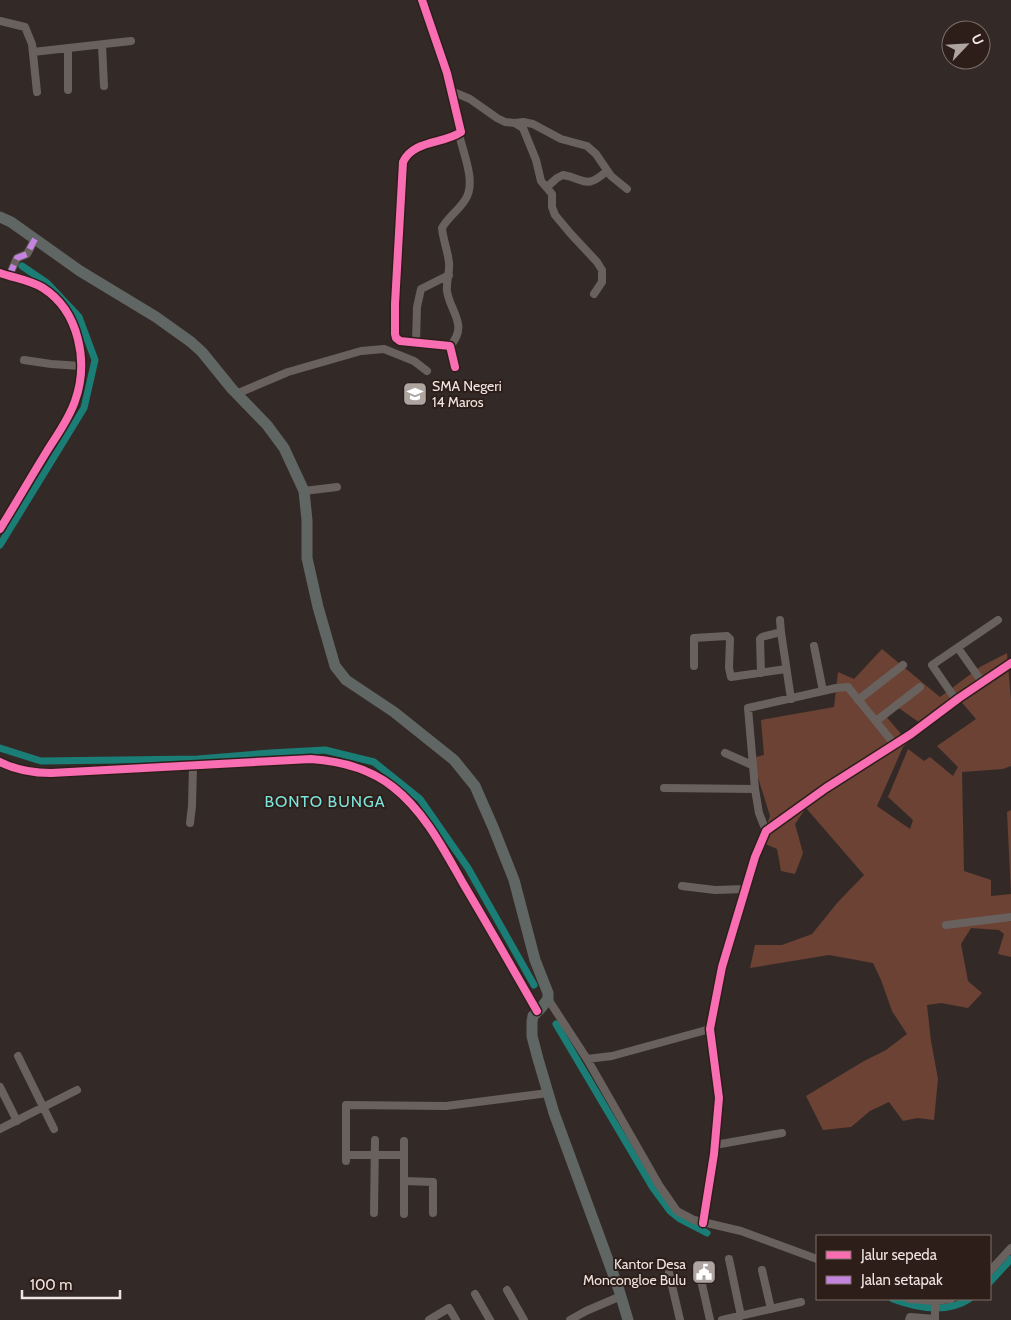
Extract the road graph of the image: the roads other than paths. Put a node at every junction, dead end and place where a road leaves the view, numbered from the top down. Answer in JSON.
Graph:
{"nodes":[{"id":1,"x":422,"y":0,"type":"edge"},
{"id":2,"x":0,"y":21,"type":"edge"},
{"id":3,"x":131,"y":42,"type":"dead end"},
{"id":4,"x":102,"y":45,"type":"junction"},
{"id":5,"x":68,"y":48,"type":"junction"},
{"id":6,"x":33,"y":52,"type":"junction"},
{"id":7,"x":104,"y":86,"type":"dead end"},
{"id":8,"x":68,"y":90,"type":"dead end"},
{"id":9,"x":451,"y":91,"type":"junction"},
{"id":10,"x":37,"y":92,"type":"dead end"},
{"id":11,"x":515,"y":123,"type":"junction"},
{"id":12,"x":460,"y":134,"type":"junction"},
{"id":13,"x":607,"y":171,"type":"junction"},
{"id":14,"x":547,"y":187,"type":"junction"},
{"id":15,"x":627,"y":189,"type":"dead end"},
{"id":16,"x":0,"y":218,"type":"edge"},
{"id":17,"x":35,"y":239,"type":"junction"},
{"id":18,"x":7,"y":273,"type":"edge"},
{"id":19,"x":448,"y":275,"type":"junction"},
{"id":20,"x":594,"y":294,"type":"dead end"},
{"id":21,"x":416,"y":342,"type":"junction"},
{"id":22,"x":450,"y":346,"type":"junction"},
{"id":23,"x":24,"y":360,"type":"dead end"},
{"id":24,"x":81,"y":366,"type":"junction"},
{"id":25,"x":455,"y":367,"type":"dead end"},
{"id":26,"x":427,"y":371,"type":"dead end"},
{"id":27,"x":236,"y":394,"type":"junction"},
{"id":28,"x":337,"y":487,"type":"dead end"},
{"id":29,"x":304,"y":491,"type":"junction"},
{"id":30,"x":0,"y":529,"type":"edge"},
{"id":31,"x":780,"y":620,"type":"dead end"},
{"id":32,"x":998,"y":620,"type":"dead end"},
{"id":33,"x":782,"y":632,"type":"junction"},
{"id":34,"x":814,"y":646,"type":"dead end"},
{"id":35,"x":958,"y":648,"type":"junction"},
{"id":36,"x":1011,"y":663,"type":"edge"},
{"id":37,"x":903,"y":665,"type":"dead end"},
{"id":38,"x":694,"y":666,"type":"dead end"},
{"id":39,"x":786,"y":669,"type":"junction"},
{"id":40,"x":762,"y":673,"type":"junction"},
{"id":41,"x":982,"y":682,"type":"junction"},
{"id":42,"x":920,"y":687,"type":"dead end"},
{"id":43,"x":822,"y":691,"type":"junction"},
{"id":44,"x":791,"y":699,"type":"junction"},
{"id":45,"x":858,"y":700,"type":"junction"},
{"id":46,"x":956,"y":700,"type":"junction"},
{"id":47,"x":876,"y":721,"type":"junction"},
{"id":48,"x":895,"y":745,"type":"junction"},
{"id":49,"x":725,"y":753,"type":"dead end"},
{"id":50,"x":0,"y":762,"type":"edge"},
{"id":51,"x":752,"y":765,"type":"junction"},
{"id":52,"x":193,"y":766,"type":"junction"},
{"id":53,"x":664,"y":788,"type":"dead end"},
{"id":54,"x":755,"y":790,"type":"junction"},
{"id":55,"x":190,"y":823,"type":"dead end"},
{"id":56,"x":766,"y":831,"type":"junction"},
{"id":57,"x":682,"y":886,"type":"dead end"},
{"id":58,"x":746,"y":889,"type":"junction"},
{"id":59,"x":1011,"y":917,"type":"edge"},
{"id":60,"x":946,"y":925,"type":"dead end"},
{"id":61,"x":548,"y":999,"type":"junction"},
{"id":62,"x":537,"y":1011,"type":"junction"},
{"id":63,"x":710,"y":1029,"type":"junction"},
{"id":64,"x":18,"y":1056,"type":"dead end"},
{"id":65,"x":587,"y":1059,"type":"junction"},
{"id":66,"x":0,"y":1087,"type":"edge"},
{"id":67,"x":77,"y":1090,"type":"dead end"},
{"id":68,"x":548,"y":1093,"type":"junction"},
{"id":69,"x":43,"y":1107,"type":"junction"},
{"id":70,"x":16,"y":1121,"type":"junction"},
{"id":71,"x":0,"y":1129,"type":"edge"},
{"id":72,"x":54,"y":1129,"type":"dead end"},
{"id":73,"x":782,"y":1133,"type":"dead end"},
{"id":74,"x":374,"y":1140,"type":"dead end"},
{"id":75,"x":404,"y":1141,"type":"dead end"},
{"id":76,"x":715,"y":1145,"type":"junction"},
{"id":77,"x":374,"y":1155,"type":"junction"},
{"id":78,"x":404,"y":1155,"type":"junction"},
{"id":79,"x":404,"y":1182,"type":"junction"},
{"id":80,"x":433,"y":1212,"type":"dead end"},
{"id":81,"x":374,"y":1213,"type":"dead end"},
{"id":82,"x":404,"y":1214,"type":"dead end"},
{"id":83,"x":703,"y":1223,"type":"junction"},
{"id":84,"x":1011,"y":1248,"type":"edge"},
{"id":85,"x":729,"y":1259,"type":"dead end"},
{"id":86,"x":816,"y":1259,"type":"edge"},
{"id":87,"x":762,"y":1270,"type":"dead end"},
{"id":88,"x":991,"y":1270,"type":"edge"},
{"id":89,"x":669,"y":1273,"type":"dead end"},
{"id":90,"x":701,"y":1280,"type":"dead end"},
{"id":91,"x":507,"y":1290,"type":"dead end"},
{"id":92,"x":475,"y":1294,"type":"dead end"},
{"id":93,"x":621,"y":1296,"type":"junction"},
{"id":94,"x":913,"y":1300,"type":"edge"},
{"id":95,"x":949,"y":1300,"type":"edge"},
{"id":96,"x":801,"y":1302,"type":"dead end"},
{"id":97,"x":936,"y":1306,"type":"junction"},
{"id":98,"x":771,"y":1309,"type":"junction"},
{"id":99,"x":741,"y":1316,"type":"junction"},
{"id":100,"x":429,"y":1320,"type":"edge"},
{"id":101,"x":456,"y":1320,"type":"edge"},
{"id":102,"x":490,"y":1320,"type":"edge"},
{"id":103,"x":524,"y":1320,"type":"edge"},
{"id":104,"x":570,"y":1320,"type":"edge"},
{"id":105,"x":628,"y":1320,"type":"edge"},
{"id":106,"x":680,"y":1320,"type":"edge"},
{"id":107,"x":710,"y":1320,"type":"edge"},
{"id":108,"x":722,"y":1320,"type":"edge"},
{"id":109,"x":909,"y":1320,"type":"edge"}],
"edges":[{"from":1,"to":9,"type":"street"},
{"from":2,"to":6,"type":"street"},
{"from":3,"to":4,"type":"street"},
{"from":4,"to":5,"type":"street"},
{"from":4,"to":7,"type":"street"},
{"from":5,"to":6,"type":"street"},
{"from":5,"to":8,"type":"street"},
{"from":6,"to":10,"type":"street"},
{"from":9,"to":11,"type":"street"},
{"from":9,"to":12,"type":"street"},
{"from":11,"to":13,"type":"street"},
{"from":11,"to":14,"type":"street"},
{"from":12,"to":19,"type":"street"},
{"from":12,"to":21,"type":"street"},
{"from":13,"to":14,"type":"street"},
{"from":13,"to":15,"type":"street"},
{"from":14,"to":20,"type":"street"},
{"from":16,"to":17,"type":"main road"},
{"from":17,"to":18,"type":"street"},
{"from":17,"to":27,"type":"main road"},
{"from":18,"to":24,"type":"street"},
{"from":19,"to":21,"type":"street"},
{"from":19,"to":22,"type":"street"},
{"from":21,"to":22,"type":"street"},
{"from":22,"to":25,"type":"street"},
{"from":23,"to":24,"type":"street"},
{"from":24,"to":30,"type":"street"},
{"from":26,"to":27,"type":"street"},
{"from":27,"to":29,"type":"main road"},
{"from":28,"to":29,"type":"street"},
{"from":29,"to":61,"type":"main road"},
{"from":31,"to":33,"type":"street"},
{"from":32,"to":35,"type":"street"},
{"from":33,"to":39,"type":"street"},
{"from":33,"to":40,"type":"street"},
{"from":34,"to":43,"type":"street"},
{"from":35,"to":41,"type":"street"},
{"from":35,"to":46,"type":"street"},
{"from":36,"to":41,"type":"street"},
{"from":37,"to":45,"type":"street"},
{"from":38,"to":40,"type":"street"},
{"from":39,"to":40,"type":"street"},
{"from":39,"to":44,"type":"street"},
{"from":41,"to":46,"type":"street"},
{"from":42,"to":47,"type":"street"},
{"from":43,"to":44,"type":"street"},
{"from":43,"to":45,"type":"street"},
{"from":44,"to":51,"type":"street"},
{"from":45,"to":47,"type":"street"},
{"from":46,"to":48,"type":"street"},
{"from":47,"to":48,"type":"street"},
{"from":48,"to":56,"type":"street"},
{"from":49,"to":51,"type":"street"},
{"from":50,"to":52,"type":"street"},
{"from":51,"to":54,"type":"street"},
{"from":52,"to":55,"type":"street"},
{"from":52,"to":62,"type":"street"},
{"from":53,"to":54,"type":"street"},
{"from":54,"to":56,"type":"street"},
{"from":56,"to":58,"type":"street"},
{"from":57,"to":58,"type":"street"},
{"from":58,"to":63,"type":"street"},
{"from":59,"to":60,"type":"street"},
{"from":61,"to":62,"type":"main road"},
{"from":61,"to":65,"type":"street"},
{"from":62,"to":68,"type":"main road"},
{"from":63,"to":65,"type":"street"},
{"from":63,"to":76,"type":"street"},
{"from":64,"to":69,"type":"street"},
{"from":65,"to":83,"type":"street"},
{"from":66,"to":70,"type":"street"},
{"from":67,"to":69,"type":"street"},
{"from":68,"to":77,"type":"street"},
{"from":68,"to":93,"type":"main road"},
{"from":69,"to":70,"type":"street"},
{"from":69,"to":72,"type":"street"},
{"from":70,"to":71,"type":"street"},
{"from":73,"to":76,"type":"street"},
{"from":74,"to":77,"type":"street"},
{"from":75,"to":78,"type":"street"},
{"from":76,"to":83,"type":"street"},
{"from":77,"to":78,"type":"street"},
{"from":77,"to":81,"type":"street"},
{"from":78,"to":79,"type":"street"},
{"from":79,"to":80,"type":"street"},
{"from":79,"to":82,"type":"street"},
{"from":83,"to":86,"type":"street"},
{"from":84,"to":88,"type":"street"},
{"from":85,"to":99,"type":"street"},
{"from":87,"to":98,"type":"street"},
{"from":89,"to":106,"type":"street"},
{"from":90,"to":107,"type":"street"},
{"from":91,"to":103,"type":"street"},
{"from":92,"to":102,"type":"street"},
{"from":93,"to":104,"type":"street"},
{"from":93,"to":105,"type":"main road"},
{"from":94,"to":97,"type":"street"},
{"from":95,"to":97,"type":"street"},
{"from":96,"to":98,"type":"street"},
{"from":97,"to":109,"type":"street"},
{"from":98,"to":99,"type":"street"},
{"from":99,"to":108,"type":"street"},
{"from":100,"to":101,"type":"street"}]}
